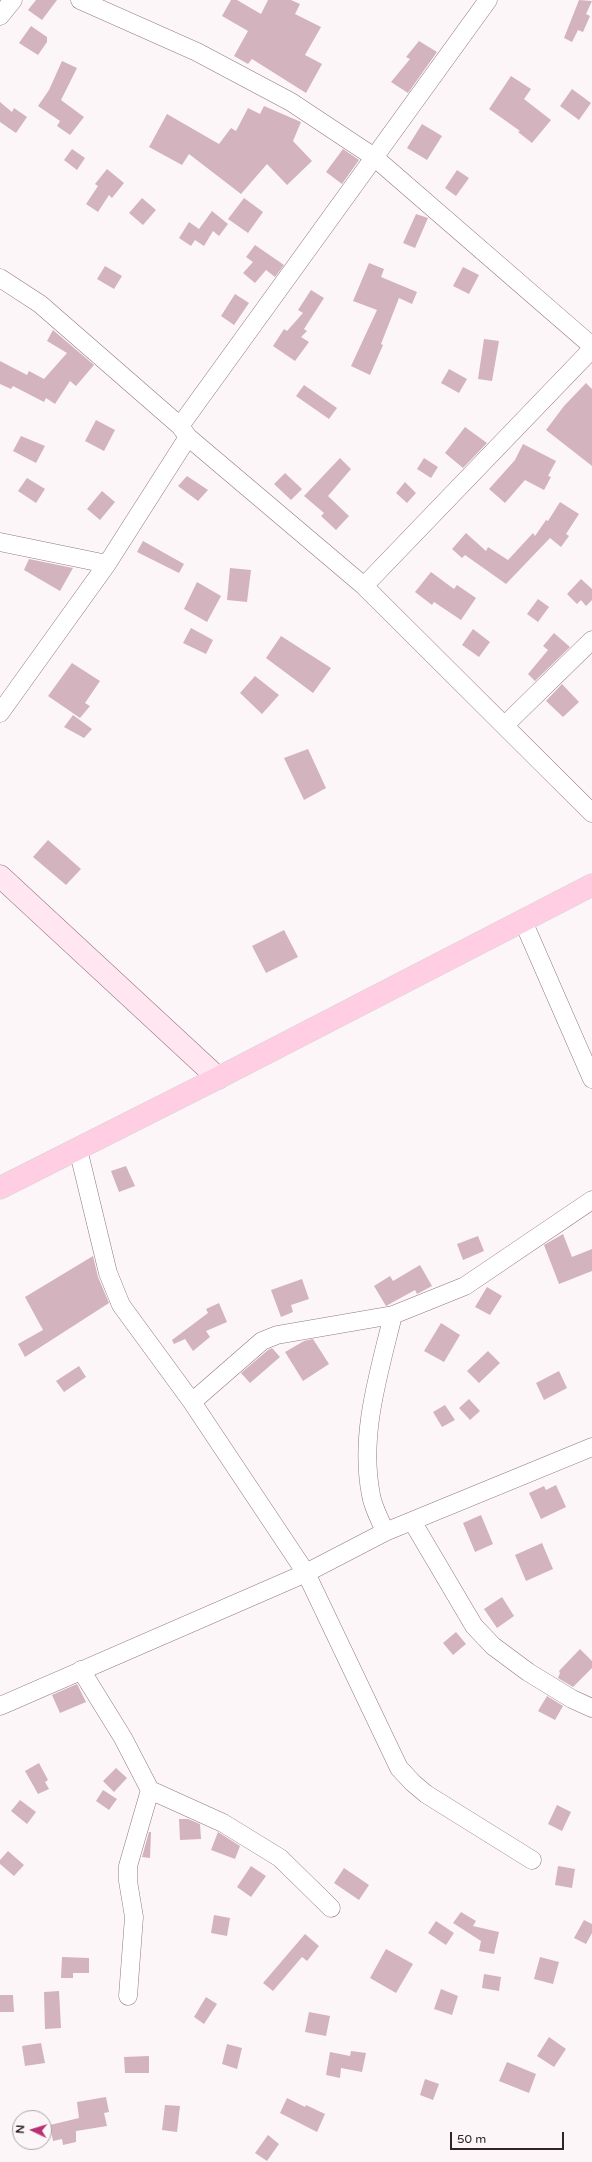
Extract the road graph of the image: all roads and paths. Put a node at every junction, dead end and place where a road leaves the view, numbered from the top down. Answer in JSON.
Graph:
{"nodes":[{"id":1,"x":13,"y":0,"type":"edge"},
{"id":2,"x":80,"y":0,"type":"edge"},
{"id":3,"x":488,"y":0,"type":"edge"},
{"id":4,"x":0,"y":16,"type":"edge"},
{"id":5,"x":374,"y":157,"type":"junction"},
{"id":6,"x":0,"y":278,"type":"edge"},
{"id":7,"x":592,"y":346,"type":"edge"},
{"id":8,"x":592,"y":349,"type":"edge"},
{"id":9,"x":184,"y":431,"type":"junction"},
{"id":10,"x":0,"y":542,"type":"edge"},
{"id":11,"x":107,"y":564,"type":"junction"},
{"id":12,"x":364,"y":586,"type":"junction"},
{"id":13,"x":592,"y":640,"type":"edge"},
{"id":14,"x":0,"y":713,"type":"edge"},
{"id":15,"x":505,"y":725,"type":"junction"},
{"id":16,"x":592,"y":813,"type":"edge"},
{"id":17,"x":0,"y":876,"type":"edge"},
{"id":18,"x":592,"y":885,"type":"edge"},
{"id":19,"x":523,"y":921,"type":"junction"},
{"id":20,"x":218,"y":1078,"type":"junction"},
{"id":21,"x":592,"y":1079,"type":"edge"},
{"id":22,"x":78,"y":1149,"type":"junction"},
{"id":23,"x":0,"y":1188,"type":"edge"},
{"id":24,"x":592,"y":1200,"type":"edge"},
{"id":25,"x":393,"y":1315,"type":"junction"},
{"id":26,"x":192,"y":1402,"type":"junction"},
{"id":27,"x":592,"y":1447,"type":"edge"},
{"id":28,"x":412,"y":1522,"type":"junction"},
{"id":29,"x":385,"y":1532,"type":"junction"},
{"id":30,"x":306,"y":1573,"type":"junction"},
{"id":31,"x":81,"y":1670,"type":"junction"},
{"id":32,"x":0,"y":1706,"type":"edge"},
{"id":33,"x":592,"y":1708,"type":"edge"},
{"id":34,"x":150,"y":1790,"type":"junction"},
{"id":35,"x":532,"y":1860,"type":"dead end"},
{"id":36,"x":331,"y":1908,"type":"dead end"},
{"id":37,"x":128,"y":1996,"type":"dead end"}],
"edges":[{"from":1,"to":4,"type":"street"},
{"from":2,"to":5,"type":"street"},
{"from":3,"to":5,"type":"street"},
{"from":5,"to":7,"type":"street"},
{"from":5,"to":9,"type":"street"},
{"from":6,"to":9,"type":"street"},
{"from":8,"to":12,"type":"street"},
{"from":9,"to":11,"type":"street"},
{"from":9,"to":12,"type":"street"},
{"from":10,"to":11,"type":"street"},
{"from":11,"to":14,"type":"street"},
{"from":12,"to":15,"type":"street"},
{"from":13,"to":15,"type":"street"},
{"from":15,"to":16,"type":"street"},
{"from":17,"to":20,"type":"street"},
{"from":18,"to":19,"type":"main road"},
{"from":19,"to":20,"type":"main road"},
{"from":19,"to":21,"type":"street"},
{"from":20,"to":22,"type":"main road"},
{"from":22,"to":23,"type":"main road"},
{"from":22,"to":26,"type":"street"},
{"from":24,"to":25,"type":"street"},
{"from":25,"to":26,"type":"street"},
{"from":25,"to":29,"type":"street"},
{"from":26,"to":30,"type":"street"},
{"from":27,"to":28,"type":"street"},
{"from":28,"to":29,"type":"street"},
{"from":28,"to":33,"type":"street"},
{"from":29,"to":30,"type":"street"},
{"from":30,"to":31,"type":"street"},
{"from":30,"to":35,"type":"street"},
{"from":31,"to":32,"type":"street"},
{"from":31,"to":34,"type":"street"},
{"from":34,"to":36,"type":"street"},
{"from":34,"to":37,"type":"street"}]}
